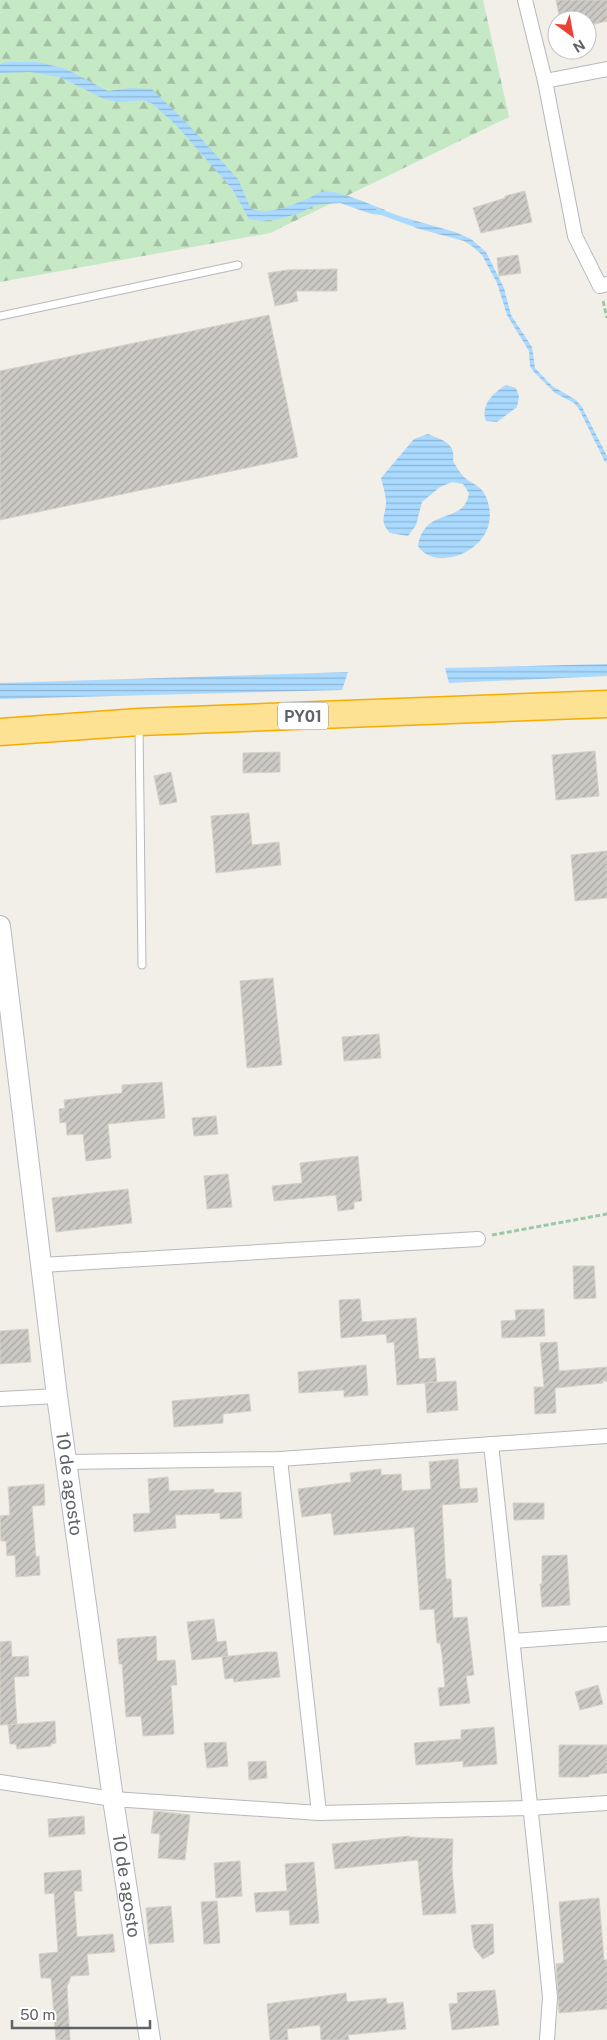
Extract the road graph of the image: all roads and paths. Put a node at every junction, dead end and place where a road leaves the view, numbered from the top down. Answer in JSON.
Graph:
{"nodes":[{"id":1,"x":525,"y":0,"type":"edge"},
{"id":2,"x":607,"y":69,"type":"edge"},
{"id":3,"x":546,"y":82,"type":"junction"},
{"id":4,"x":238,"y":265,"type":"dead end"},
{"id":5,"x":607,"y":284,"type":"edge"},
{"id":6,"x":0,"y":316,"type":"edge"},
{"id":7,"x":607,"y":704,"type":"edge"},
{"id":8,"x":139,"y":722,"type":"junction"},
{"id":9,"x":0,"y":732,"type":"edge"},
{"id":10,"x":0,"y":926,"type":"edge"},
{"id":11,"x":142,"y":965,"type":"dead end"},
{"id":12,"x":4,"y":984,"type":"edge"},
{"id":13,"x":607,"y":1214,"type":"edge"},
{"id":14,"x":478,"y":1239,"type":"joint"},
{"id":15,"x":42,"y":1265,"type":"junction"},
{"id":16,"x":57,"y":1396,"type":"junction"},
{"id":17,"x":0,"y":1399,"type":"edge"},
{"id":18,"x":607,"y":1436,"type":"edge"},
{"id":19,"x":491,"y":1444,"type":"junction"},
{"id":20,"x":280,"y":1459,"type":"junction"},
{"id":21,"x":66,"y":1462,"type":"junction"},
{"id":22,"x":607,"y":1634,"type":"edge"},
{"id":23,"x":513,"y":1641,"type":"junction"},
{"id":24,"x":0,"y":1782,"type":"edge"},
{"id":25,"x":113,"y":1799,"type":"junction"},
{"id":26,"x":607,"y":1803,"type":"edge"},
{"id":27,"x":530,"y":1808,"type":"junction"},
{"id":28,"x":319,"y":1813,"type":"junction"},
{"id":29,"x":150,"y":2040,"type":"edge"},
{"id":30,"x":548,"y":2040,"type":"edge"}],
"edges":[{"from":1,"to":3,"type":"street"},
{"from":2,"to":3,"type":"street"},
{"from":3,"to":5,"type":"street"},
{"from":4,"to":6,"type":"lane"},
{"from":7,"to":8,"type":"highway","number":"PY01"},
{"from":8,"to":9,"type":"highway","number":"PY01"},
{"from":8,"to":11,"type":"lane"},
{"from":10,"to":12,"type":"street","name":"10 de agosto"},
{"from":12,"to":15,"type":"street","name":"10 de agosto"},
{"from":13,"to":14,"type":"path"},
{"from":14,"to":15,"type":"street"},
{"from":15,"to":16,"type":"street","name":"10 de agosto"},
{"from":16,"to":17,"type":"street"},
{"from":16,"to":21,"type":"street","name":"10 de agosto"},
{"from":18,"to":19,"type":"street"},
{"from":19,"to":20,"type":"street"},
{"from":19,"to":23,"type":"street"},
{"from":20,"to":21,"type":"street"},
{"from":20,"to":28,"type":"street"},
{"from":21,"to":25,"type":"street","name":"10 de agosto"},
{"from":22,"to":23,"type":"street"},
{"from":23,"to":27,"type":"street"},
{"from":24,"to":25,"type":"street"},
{"from":25,"to":28,"type":"street"},
{"from":25,"to":29,"type":"street","name":"10 de agosto"},
{"from":26,"to":27,"type":"street"},
{"from":27,"to":28,"type":"street"},
{"from":27,"to":30,"type":"street"}]}
